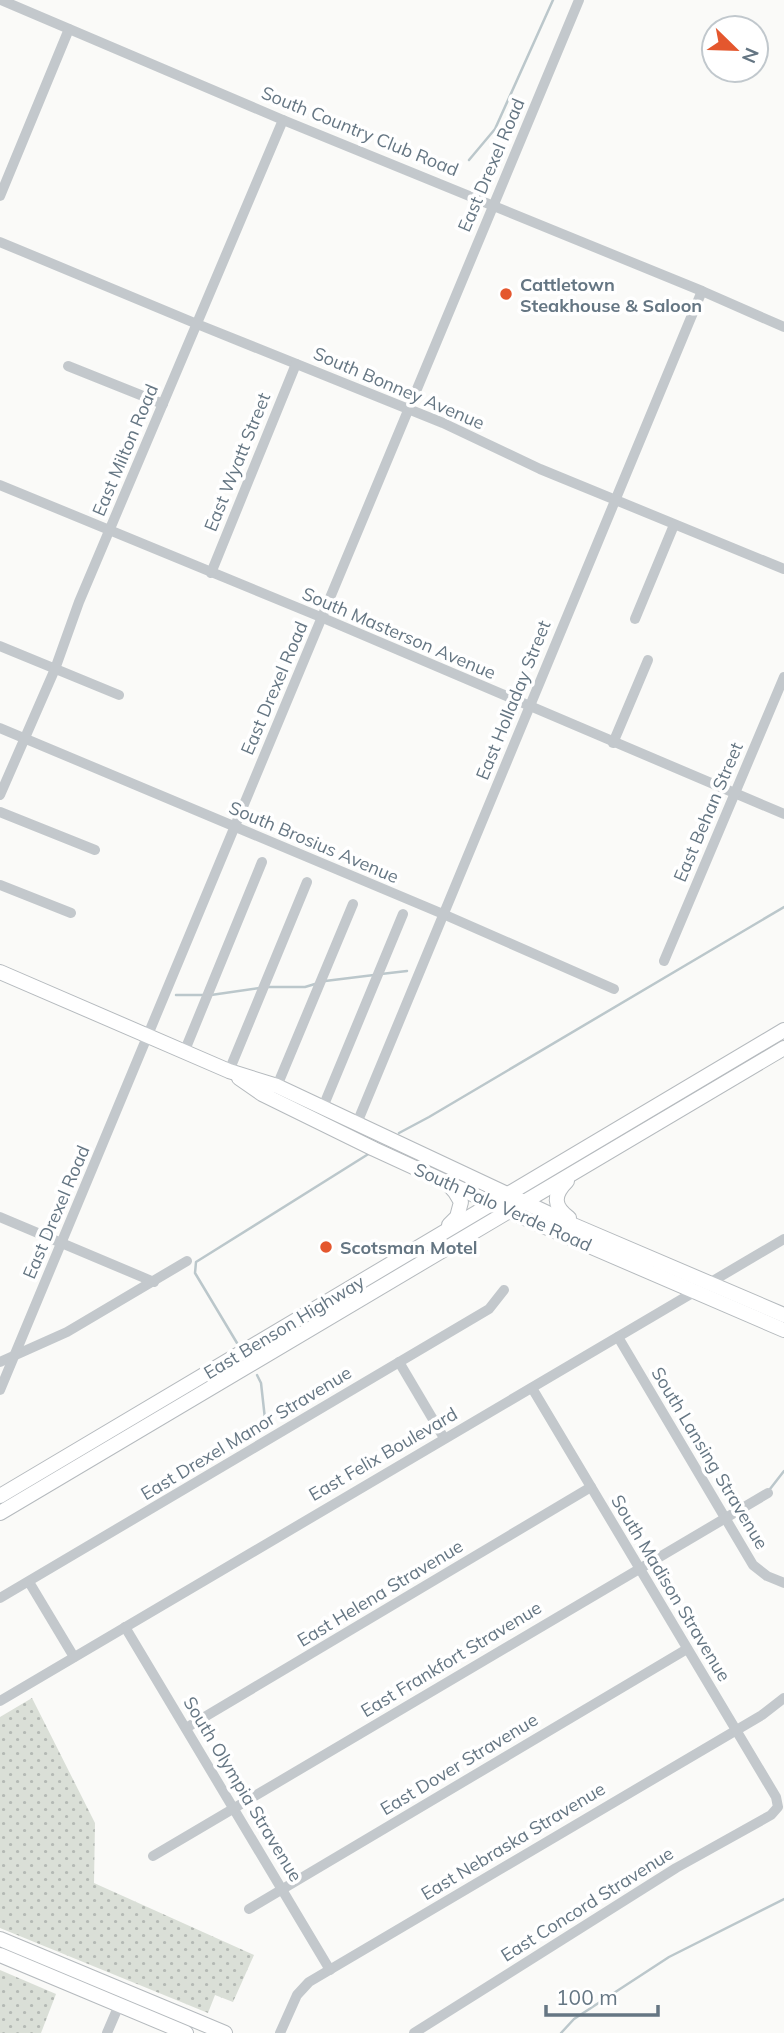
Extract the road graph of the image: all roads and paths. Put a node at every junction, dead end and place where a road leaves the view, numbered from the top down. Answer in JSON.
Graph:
{"nodes":[{"id":1,"x":1,"y":0,"type":"edge"},
{"id":2,"x":579,"y":0,"type":"edge"},
{"id":3,"x":69,"y":29,"type":"junction"},
{"id":4,"x":283,"y":120,"type":"junction"},
{"id":5,"x":0,"y":195,"type":"edge"},
{"id":6,"x":494,"y":204,"type":"junction"},
{"id":7,"x":0,"y":242,"type":"edge"},
{"id":8,"x":702,"y":291,"type":"junction"},
{"id":9,"x":197,"y":324,"type":"junction"},
{"id":10,"x":784,"y":327,"type":"edge"},
{"id":11,"x":296,"y":364,"type":"junction"},
{"id":12,"x":68,"y":366,"type":"dead end"},
{"id":13,"x":163,"y":404,"type":"junction"},
{"id":14,"x":408,"y":410,"type":"junction"},
{"id":15,"x":0,"y":485,"type":"edge"},
{"id":16,"x":615,"y":498,"type":"junction"},
{"id":17,"x":674,"y":524,"type":"junction"},
{"id":18,"x":110,"y":530,"type":"junction"},
{"id":19,"x":784,"y":569,"type":"edge"},
{"id":20,"x":211,"y":573,"type":"junction"},
{"id":21,"x":323,"y":618,"type":"junction"},
{"id":22,"x":635,"y":620,"type":"dead end"},
{"id":23,"x":0,"y":646,"type":"edge"},
{"id":24,"x":648,"y":660,"type":"dead end"},
{"id":25,"x":55,"y":668,"type":"junction"},
{"id":26,"x":784,"y":677,"type":"edge"},
{"id":27,"x":118,"y":695,"type":"dead end"},
{"id":28,"x":529,"y":707,"type":"junction"},
{"id":29,"x":0,"y":728,"type":"edge"},
{"id":30,"x":25,"y":738,"type":"junction"},
{"id":31,"x":613,"y":743,"type":"junction"},
{"id":32,"x":735,"y":794,"type":"junction"},
{"id":33,"x":0,"y":795,"type":"edge"},
{"id":34,"x":0,"y":812,"type":"edge"},
{"id":35,"x":784,"y":814,"type":"edge"},
{"id":36,"x":233,"y":827,"type":"junction"},
{"id":37,"x":95,"y":850,"type":"dead end"},
{"id":38,"x":262,"y":862,"type":"dead end"},
{"id":39,"x":307,"y":883,"type":"dead end"},
{"id":40,"x":0,"y":885,"type":"edge"},
{"id":41,"x":353,"y":904,"type":"dead end"},
{"id":42,"x":71,"y":913,"type":"dead end"},
{"id":43,"x":403,"y":914,"type":"dead end"},
{"id":44,"x":443,"y":914,"type":"junction"},
{"id":45,"x":664,"y":961,"type":"dead end"},
{"id":46,"x":0,"y":972,"type":"edge"},
{"id":47,"x":614,"y":989,"type":"dead end"},
{"id":48,"x":784,"y":1030,"type":"edge"},
{"id":49,"x":149,"y":1035,"type":"junction"},
{"id":50,"x":784,"y":1048,"type":"edge"},
{"id":51,"x":185,"y":1050,"type":"junction"},
{"id":52,"x":751,"y":1050,"type":"junction"},
{"id":53,"x":760,"y":1062,"type":"junction"},
{"id":54,"x":229,"y":1071,"type":"junction"},
{"id":55,"x":276,"y":1086,"type":"junction"},
{"id":56,"x":323,"y":1107,"type":"junction"},
{"id":57,"x":357,"y":1123,"type":"junction"},
{"id":58,"x":575,"y":1172,"type":"junction"},
{"id":59,"x":444,"y":1181,"type":"junction"},
{"id":60,"x":508,"y":1194,"type":"junction"},
{"id":61,"x":524,"y":1202,"type":"junction"},
{"id":62,"x":493,"y":1203,"type":"junction"},
{"id":63,"x":510,"y":1211,"type":"junction"},
{"id":64,"x":0,"y":1217,"type":"edge"},
{"id":65,"x":581,"y":1228,"type":"junction"},
{"id":66,"x":432,"y":1239,"type":"junction"},
{"id":67,"x":784,"y":1239,"type":"edge"},
{"id":68,"x":62,"y":1242,"type":"junction"},
{"id":69,"x":187,"y":1261,"type":"dead end"},
{"id":70,"x":154,"y":1282,"type":"junction"},
{"id":71,"x":709,"y":1284,"type":"junction"},
{"id":72,"x":504,"y":1290,"type":"dead end"},
{"id":73,"x":694,"y":1293,"type":"junction"},
{"id":74,"x":784,"y":1315,"type":"edge"},
{"id":75,"x":784,"y":1330,"type":"edge"},
{"id":76,"x":618,"y":1337,"type":"junction"},
{"id":77,"x":15,"y":1354,"type":"junction"},
{"id":78,"x":0,"y":1362,"type":"edge"},
{"id":79,"x":399,"y":1362,"type":"junction"},
{"id":80,"x":532,"y":1388,"type":"junction"},
{"id":81,"x":0,"y":1390,"type":"edge"},
{"id":82,"x":444,"y":1438,"type":"junction"},
{"id":83,"x":591,"y":1487,"type":"junction"},
{"id":84,"x":768,"y":1493,"type":"dead end"},
{"id":85,"x":0,"y":1496,"type":"edge"},
{"id":86,"x":0,"y":1513,"type":"edge"},
{"id":87,"x":724,"y":1518,"type":"junction"},
{"id":88,"x":639,"y":1568,"type":"junction"},
{"id":89,"x":29,"y":1582,"type":"junction"},
{"id":90,"x":784,"y":1583,"type":"edge"},
{"id":91,"x":0,"y":1598,"type":"edge"},
{"id":92,"x":125,"y":1627,"type":"junction"},
{"id":93,"x":687,"y":1649,"type":"junction"},
{"id":94,"x":75,"y":1657,"type":"junction"},
{"id":95,"x":784,"y":1698,"type":"edge"},
{"id":96,"x":0,"y":1701,"type":"edge"},
{"id":97,"x":186,"y":1728,"type":"junction"},
{"id":98,"x":735,"y":1730,"type":"junction"},
{"id":99,"x":778,"y":1807,"type":"joint"},
{"id":100,"x":233,"y":1808,"type":"junction"},
{"id":101,"x":153,"y":1856,"type":"dead end"},
{"id":102,"x":282,"y":1889,"type":"junction"},
{"id":103,"x":249,"y":1909,"type":"dead end"},
{"id":104,"x":0,"y":1939,"type":"edge"},
{"id":105,"x":0,"y":1955,"type":"edge"},
{"id":106,"x":330,"y":1970,"type":"junction"},
{"id":107,"x":119,"y":2004,"type":"junction"},
{"id":108,"x":107,"y":2033,"type":"edge"},
{"id":109,"x":186,"y":2033,"type":"edge"},
{"id":110,"x":225,"y":2033,"type":"edge"},
{"id":111,"x":280,"y":2033,"type":"edge"},
{"id":112,"x":414,"y":2033,"type":"edge"}],
"edges":[{"from":1,"to":3,"type":"street","name":"South Country Club Road"},
{"from":2,"to":6,"type":"street","name":"East Drexel Road"},
{"from":3,"to":4,"type":"street","name":"South Country Club Road"},
{"from":3,"to":5,"type":"street"},
{"from":4,"to":6,"type":"street","name":"South Country Club Road"},
{"from":4,"to":9,"type":"street","name":"East Milton Road"},
{"from":6,"to":8,"type":"street","name":"South Country Club Road"},
{"from":6,"to":14,"type":"street","name":"East Drexel Road"},
{"from":7,"to":9,"type":"street","name":"South Bonney Avenue"},
{"from":8,"to":10,"type":"street","name":"South Country Club Road"},
{"from":8,"to":16,"type":"street","name":"East Holladay Street"},
{"from":9,"to":11,"type":"street","name":"South Bonney Avenue"},
{"from":9,"to":13,"type":"street","name":"East Milton Road"},
{"from":11,"to":14,"type":"street","name":"South Bonney Avenue"},
{"from":11,"to":20,"type":"street","name":"East Wyatt Street"},
{"from":12,"to":13,"type":"street"},
{"from":13,"to":18,"type":"street","name":"East Milton Road"},
{"from":14,"to":16,"type":"street","name":"South Bonney Avenue"},
{"from":14,"to":21,"type":"street","name":"East Drexel Road"},
{"from":15,"to":18,"type":"street","name":"South Masterson Avenue"},
{"from":16,"to":17,"type":"street","name":"South Bonney Avenue"},
{"from":16,"to":28,"type":"street","name":"East Holladay Street"},
{"from":17,"to":19,"type":"street","name":"South Bonney Avenue"},
{"from":17,"to":22,"type":"street"},
{"from":18,"to":20,"type":"street","name":"South Masterson Avenue"},
{"from":18,"to":25,"type":"street","name":"East Milton Road"},
{"from":20,"to":21,"type":"street","name":"South Masterson Avenue"},
{"from":21,"to":28,"type":"street","name":"South Masterson Avenue"},
{"from":21,"to":36,"type":"street","name":"East Drexel Road"},
{"from":23,"to":25,"type":"street"},
{"from":24,"to":31,"type":"street"},
{"from":25,"to":27,"type":"street"},
{"from":25,"to":30,"type":"street","name":"East Milton Road"},
{"from":26,"to":32,"type":"street","name":"East Behan Street"},
{"from":28,"to":31,"type":"street","name":"South Masterson Avenue"},
{"from":28,"to":44,"type":"street","name":"East Holladay Street"},
{"from":29,"to":30,"type":"street","name":"South Brosius Avenue"},
{"from":30,"to":33,"type":"street","name":"East Milton Road"},
{"from":30,"to":36,"type":"street","name":"South Brosius Avenue"},
{"from":31,"to":32,"type":"street","name":"South Masterson Avenue"},
{"from":32,"to":35,"type":"street","name":"South Masterson Avenue"},
{"from":32,"to":45,"type":"street","name":"East Behan Street"},
{"from":34,"to":37,"type":"street"},
{"from":36,"to":44,"type":"street","name":"South Brosius Avenue"},
{"from":36,"to":49,"type":"street","name":"East Drexel Road"},
{"from":38,"to":51,"type":"street"},
{"from":39,"to":54,"type":"street"},
{"from":40,"to":42,"type":"street"},
{"from":41,"to":55,"type":"street"},
{"from":43,"to":56,"type":"street"},
{"from":44,"to":47,"type":"street","name":"South Brosius Avenue"},
{"from":44,"to":57,"type":"street","name":"East Holladay Street"},
{"from":46,"to":49,"type":"main road","name":"South Palo Verde Road"},
{"from":48,"to":52,"type":"main road","name":"East Benson Highway"},
{"from":49,"to":51,"type":"main road","name":"South Palo Verde Road"},
{"from":49,"to":68,"type":"street","name":"East Drexel Road"},
{"from":50,"to":53,"type":"main road","name":"East Benson Highway"},
{"from":51,"to":54,"type":"main road","name":"South Palo Verde Road"},
{"from":52,"to":53,"type":"main road"},
{"from":52,"to":60,"type":"main road","name":"East Benson Highway"},
{"from":53,"to":58,"type":"main road","name":"East Benson Highway"},
{"from":54,"to":55,"type":"main road","name":"South Palo Verde Road"},
{"from":54,"to":59,"type":"main road","name":"South Palo Verde Road"},
{"from":55,"to":56,"type":"main road","name":"South Palo Verde Road"},
{"from":56,"to":57,"type":"main road","name":"South Palo Verde Road"},
{"from":57,"to":60,"type":"main road","name":"South Palo Verde Road"},
{"from":58,"to":61,"type":"main road","name":"East Benson Highway"},
{"from":58,"to":65,"type":"main road"},
{"from":59,"to":62,"type":"main road","name":"South Palo Verde Road"},
{"from":59,"to":66,"type":"main road"},
{"from":60,"to":61,"type":"main road","name":"South Palo Verde Road"},
{"from":60,"to":62,"type":"main road","name":"East Benson Highway"},
{"from":61,"to":63,"type":"main road","name":"East Benson Highway"},
{"from":61,"to":65,"type":"main road","name":"South Palo Verde Road"},
{"from":62,"to":63,"type":"main road","name":"South Palo Verde Road"},
{"from":62,"to":66,"type":"main road","name":"East Benson Highway"},
{"from":63,"to":73,"type":"main road","name":"South Palo Verde Road"},
{"from":63,"to":86,"type":"main road","name":"East Benson Highway"},
{"from":64,"to":68,"type":"street"},
{"from":65,"to":71,"type":"main road","name":"South Palo Verde Road"},
{"from":66,"to":85,"type":"main road","name":"East Benson Highway"},
{"from":67,"to":71,"type":"street","name":"East Felix Boulevard"},
{"from":68,"to":70,"type":"street"},
{"from":68,"to":77,"type":"street","name":"East Drexel Road"},
{"from":69,"to":70,"type":"street"},
{"from":70,"to":77,"type":"street"},
{"from":71,"to":73,"type":"street","name":"East Felix Boulevard"},
{"from":71,"to":74,"type":"main road","name":"South Palo Verde Road"},
{"from":72,"to":79,"type":"street","name":"East Drexel Manor Stravenue"},
{"from":73,"to":75,"type":"main road","name":"South Palo Verde Road"},
{"from":73,"to":76,"type":"street","name":"East Felix Boulevard"},
{"from":76,"to":80,"type":"street","name":"East Felix Boulevard"},
{"from":76,"to":87,"type":"street","name":"South Lansing Stravenue"},
{"from":77,"to":78,"type":"street"},
{"from":77,"to":81,"type":"street","name":"East Drexel Road"},
{"from":79,"to":82,"type":"street"},
{"from":79,"to":89,"type":"street","name":"East Drexel Manor Stravenue"},
{"from":80,"to":82,"type":"street","name":"East Felix Boulevard"},
{"from":80,"to":83,"type":"street","name":"South Madison Stravenue"},
{"from":82,"to":92,"type":"street","name":"East Felix Boulevard"},
{"from":83,"to":88,"type":"street","name":"South Madison Stravenue"},
{"from":83,"to":97,"type":"street","name":"East Helena Stravenue"},
{"from":84,"to":87,"type":"street","name":"East Frankfort Stravenue"},
{"from":87,"to":88,"type":"street","name":"East Frankfort Stravenue"},
{"from":87,"to":90,"type":"street","name":"South Lansing Stravenue"},
{"from":88,"to":93,"type":"street","name":"South Madison Stravenue"},
{"from":88,"to":100,"type":"street","name":"East Frankfort Stravenue"},
{"from":89,"to":91,"type":"street","name":"East Drexel Manor Stravenue"},
{"from":89,"to":94,"type":"street"},
{"from":92,"to":94,"type":"street","name":"East Felix Boulevard"},
{"from":92,"to":97,"type":"street","name":"South Olympia Stravenue"},
{"from":93,"to":98,"type":"street","name":"South Madison Stravenue"},
{"from":93,"to":102,"type":"street","name":"East Dover Stravenue"},
{"from":94,"to":96,"type":"street","name":"East Felix Boulevard"},
{"from":95,"to":98,"type":"street","name":"East Nebraska Stravenue"},
{"from":97,"to":100,"type":"street","name":"South Olympia Stravenue"},
{"from":98,"to":99,"type":"street","name":"South Madison Stravenue"},
{"from":98,"to":106,"type":"street","name":"East Nebraska Stravenue"},
{"from":99,"to":112,"type":"street","name":"East Concord Stravenue"},
{"from":100,"to":101,"type":"street","name":"East Frankfort Stravenue"},
{"from":100,"to":102,"type":"street","name":"South Olympia Stravenue"},
{"from":102,"to":103,"type":"street","name":"East Dover Stravenue"},
{"from":102,"to":106,"type":"street","name":"South Olympia Stravenue"},
{"from":104,"to":110,"type":"main road"},
{"from":105,"to":107,"type":"main road"},
{"from":106,"to":111,"type":"street","name":"East Nebraska Stravenue"},
{"from":107,"to":108,"type":"street"},
{"from":107,"to":109,"type":"main road"}]}
